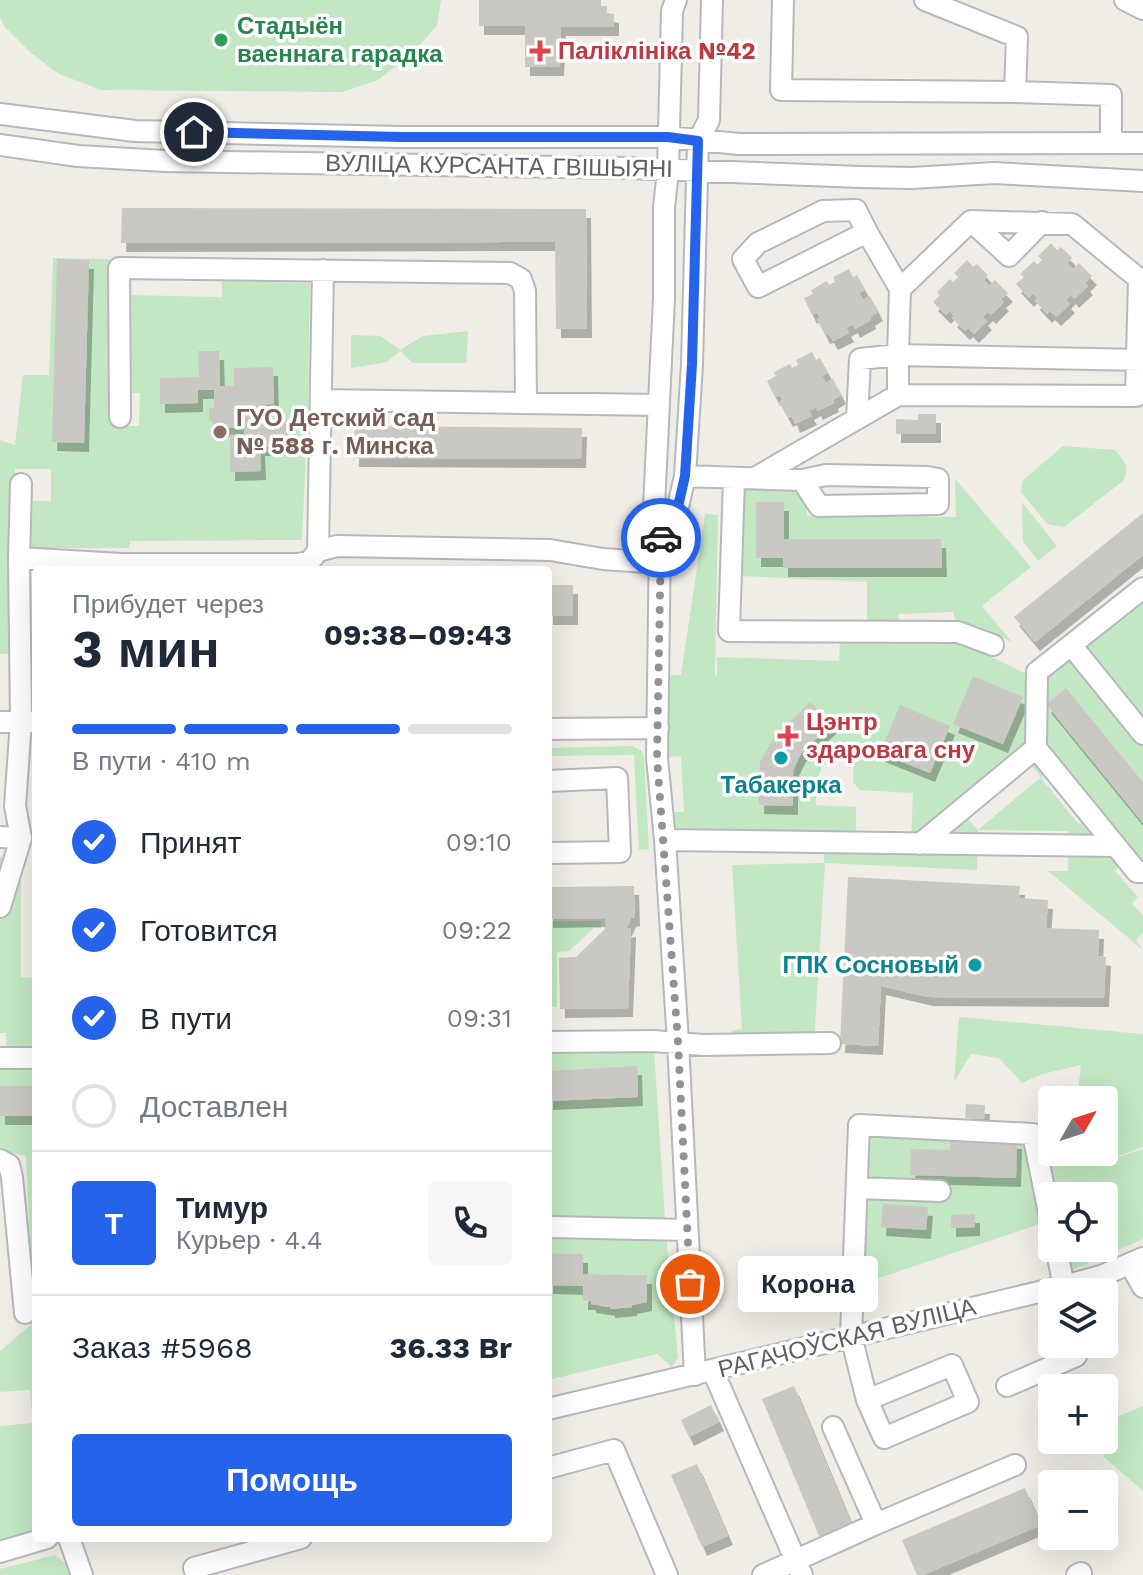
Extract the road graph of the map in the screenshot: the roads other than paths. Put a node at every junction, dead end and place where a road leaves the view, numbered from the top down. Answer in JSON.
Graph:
{"nodes":[{"id":1,"x":676,"y":0,"type":"edge"},
{"id":2,"x":712,"y":0,"type":"edge"},
{"id":3,"x":783,"y":0,"type":"edge"},
{"id":4,"x":925,"y":0,"type":"edge"},
{"id":5,"x":1125,"y":0,"type":"edge"},
{"id":6,"x":1143,"y":9,"type":"edge"},
{"id":7,"x":1015,"y":92,"type":"junction"},
{"id":8,"x":0,"y":114,"type":"edge"},
{"id":9,"x":668,"y":137,"type":"junction"},
{"id":10,"x":698,"y":141,"type":"junction"},
{"id":11,"x":1111,"y":143,"type":"junction"},
{"id":12,"x":1143,"y":143,"type":"edge"},
{"id":13,"x":0,"y":145,"type":"edge"},
{"id":14,"x":668,"y":171,"type":"junction"},
{"id":15,"x":697,"y":171,"type":"junction"},
{"id":16,"x":1143,"y":181,"type":"edge"},
{"id":17,"x":971,"y":221,"type":"junction"},
{"id":18,"x":1042,"y":222,"type":"junction"},
{"id":19,"x":867,"y":232,"type":"junction"},
{"id":20,"x":323,"y":270,"type":"junction"},
{"id":21,"x":1141,"y":277,"type":"edge"},
{"id":22,"x":900,"y":289,"type":"junction"},
{"id":23,"x":898,"y":355,"type":"junction"},
{"id":24,"x":1140,"y":360,"type":"edge"},
{"id":25,"x":898,"y":395,"type":"junction"},
{"id":26,"x":321,"y":400,"type":"junction"},
{"id":27,"x":526,"y":402,"type":"junction"},
{"id":28,"x":659,"y":405,"type":"junction"},
{"id":29,"x":120,"y":417,"type":"dead end"},
{"id":30,"x":857,"y":419,"type":"junction"},
{"id":31,"x":685,"y":476,"type":"junction"},
{"id":32,"x":745,"y":478,"type":"junction"},
{"id":33,"x":802,"y":480,"type":"junction"},
{"id":34,"x":21,"y":484,"type":"dead end"},
{"id":35,"x":660,"y":538,"type":"junction"},
{"id":36,"x":318,"y":551,"type":"junction"},
{"id":37,"x":19,"y":558,"type":"junction"},
{"id":38,"x":660,"y":563,"type":"junction"},
{"id":39,"x":1143,"y":588,"type":"edge"},
{"id":40,"x":993,"y":645,"type":"dead end"},
{"id":41,"x":1071,"y":645,"type":"junction"},
{"id":42,"x":19,"y":659,"type":"edge"},
{"id":43,"x":0,"y":722,"type":"edge"},
{"id":44,"x":32,"y":727,"type":"edge"},
{"id":45,"x":658,"y":728,"type":"junction"},
{"id":46,"x":552,"y":729,"type":"edge"},
{"id":47,"x":1143,"y":734,"type":"edge"},
{"id":48,"x":1036,"y":748,"type":"junction"},
{"id":49,"x":552,"y":781,"type":"edge"},
{"id":50,"x":0,"y":837,"type":"edge"},
{"id":51,"x":21,"y":838,"type":"junction"},
{"id":52,"x":665,"y":840,"type":"junction"},
{"id":53,"x":920,"y":844,"type":"junction"},
{"id":54,"x":1115,"y":846,"type":"junction"},
{"id":55,"x":552,"y":853,"type":"edge"},
{"id":56,"x":1143,"y":872,"type":"edge"},
{"id":57,"x":0,"y":907,"type":"edge"},
{"id":58,"x":552,"y":1042,"type":"edge"},
{"id":59,"x":678,"y":1042,"type":"junction"},
{"id":60,"x":830,"y":1043,"type":"dead end"},
{"id":61,"x":0,"y":1058,"type":"edge"},
{"id":62,"x":32,"y":1058,"type":"edge"},
{"id":63,"x":0,"y":1160,"type":"edge"},
{"id":64,"x":1043,"y":1182,"type":"edge"},
{"id":65,"x":857,"y":1188,"type":"junction"},
{"id":66,"x":940,"y":1191,"type":"dead end"},
{"id":67,"x":552,"y":1227,"type":"edge"},
{"id":68,"x":687,"y":1230,"type":"junction"},
{"id":69,"x":1136,"y":1261,"type":"edge"},
{"id":70,"x":1089,"y":1278,"type":"edge"},
{"id":71,"x":1143,"y":1287,"type":"edge"},
{"id":72,"x":1038,"y":1294,"type":"edge"},
{"id":73,"x":25,"y":1313,"type":"dead end"},
{"id":74,"x":851,"y":1336,"type":"junction"},
{"id":75,"x":1071,"y":1358,"type":"edge"},
{"id":76,"x":704,"y":1373,"type":"junction"},
{"id":77,"x":1007,"y":1386,"type":"dead end"},
{"id":78,"x":867,"y":1400,"type":"junction"},
{"id":79,"x":552,"y":1408,"type":"edge"},
{"id":80,"x":833,"y":1427,"type":"dead end"},
{"id":81,"x":1015,"y":1465,"type":"dead end"},
{"id":82,"x":552,"y":1467,"type":"edge"},
{"id":83,"x":876,"y":1524,"type":"junction"},
{"id":84,"x":34,"y":1542,"type":"edge"},
{"id":85,"x":70,"y":1542,"type":"edge"},
{"id":86,"x":287,"y":1542,"type":"edge"},
{"id":87,"x":0,"y":1552,"type":"edge"},
{"id":88,"x":799,"y":1568,"type":"edge"},
{"id":89,"x":82,"y":1575,"type":"edge"},
{"id":90,"x":197,"y":1575,"type":"edge"},
{"id":91,"x":667,"y":1575,"type":"edge"},
{"id":92,"x":763,"y":1575,"type":"edge"}],
"edges":[{"from":1,"to":9,"type":"street"},
{"from":2,"to":10,"type":"street"},
{"from":3,"to":7,"type":"street"},
{"from":4,"to":7,"type":"street"},
{"from":5,"to":6,"type":"street"},
{"from":7,"to":11,"type":"street"},
{"from":8,"to":9,"type":"street","name":"ВУЛІЦА КУРСАНТА ГВІШЫЯНІ"},
{"from":9,"to":10,"type":"street","name":"ВУЛІЦА КУРСАНТА ГВІШЫЯНІ"},
{"from":9,"to":14,"type":"street"},
{"from":10,"to":11,"type":"street","name":"ВУЛІЦА КУРСАНТА ГВІШЫЯНІ"},
{"from":10,"to":15,"type":"street"},
{"from":11,"to":12,"type":"street","name":"ВУЛІЦА КУРСАНТА ГВІШЫЯНІ"},
{"from":13,"to":14,"type":"street","name":"ВУЛІЦА КУРСАНТА ГВІШЫЯНІ"},
{"from":14,"to":15,"type":"street","name":"ВУЛІЦА КУРСАНТА ГВІШЫЯНІ"},
{"from":14,"to":28,"type":"street"},
{"from":15,"to":16,"type":"street","name":"ВУЛІЦА КУРСАНТА ГВІШЫЯНІ"},
{"from":15,"to":31,"type":"street"},
{"from":17,"to":18,"type":"street"},
{"from":17,"to":18,"type":"street"},
{"from":17,"to":22,"type":"street"},
{"from":18,"to":21,"type":"street"},
{"from":19,"to":19,"type":"street"},
{"from":19,"to":22,"type":"street"},
{"from":20,"to":26,"type":"street"},
{"from":20,"to":27,"type":"street"},
{"from":20,"to":29,"type":"street"},
{"from":21,"to":24,"type":"street"},
{"from":22,"to":23,"type":"street"},
{"from":23,"to":24,"type":"street"},
{"from":23,"to":25,"type":"street"},
{"from":23,"to":30,"type":"street"},
{"from":24,"to":25,"type":"street"},
{"from":25,"to":30,"type":"street"},
{"from":26,"to":27,"type":"street"},
{"from":26,"to":36,"type":"street"},
{"from":27,"to":28,"type":"street"},
{"from":28,"to":35,"type":"street"},
{"from":30,"to":32,"type":"street"},
{"from":31,"to":32,"type":"street"},
{"from":31,"to":35,"type":"street"},
{"from":32,"to":33,"type":"street"},
{"from":32,"to":40,"type":"street"},
{"from":33,"to":33,"type":"street"},
{"from":34,"to":37,"type":"street"},
{"from":35,"to":38,"type":"street"},
{"from":36,"to":37,"type":"street"},
{"from":36,"to":38,"type":"street"},
{"from":37,"to":42,"type":"street"},
{"from":38,"to":45,"type":"street"},
{"from":39,"to":41,"type":"street"},
{"from":41,"to":47,"type":"street"},
{"from":41,"to":48,"type":"street"},
{"from":42,"to":44,"type":"street"},
{"from":43,"to":44,"type":"street"},
{"from":44,"to":51,"type":"street"},
{"from":45,"to":46,"type":"street"},
{"from":45,"to":52,"type":"street"},
{"from":48,"to":53,"type":"street"},
{"from":48,"to":54,"type":"street"},
{"from":49,"to":55,"type":"street"},
{"from":50,"to":51,"type":"street"},
{"from":51,"to":57,"type":"street"},
{"from":52,"to":53,"type":"street"},
{"from":52,"to":59,"type":"street"},
{"from":53,"to":54,"type":"street"},
{"from":54,"to":56,"type":"street"},
{"from":58,"to":59,"type":"street"},
{"from":59,"to":60,"type":"street"},
{"from":59,"to":68,"type":"street"},
{"from":61,"to":62,"type":"street"},
{"from":63,"to":73,"type":"street"},
{"from":64,"to":65,"type":"street"},
{"from":65,"to":66,"type":"street"},
{"from":65,"to":74,"type":"street"},
{"from":67,"to":68,"type":"street"},
{"from":68,"to":76,"type":"street"},
{"from":69,"to":70,"type":"street","name":"РАГАЧОЎСКАЯ ВУЛІЦА"},
{"from":69,"to":71,"type":"street"},
{"from":72,"to":74,"type":"street","name":"РАГАЧОЎСКАЯ ВУЛІЦА"},
{"from":74,"to":76,"type":"street","name":"РАГАЧОЎСКАЯ ВУЛІЦА"},
{"from":74,"to":78,"type":"street"},
{"from":75,"to":77,"type":"street"},
{"from":76,"to":79,"type":"street","name":"РАГАЧОЎСКАЯ ВУЛІЦА"},
{"from":76,"to":88,"type":"street"},
{"from":78,"to":78,"type":"street"},
{"from":80,"to":83,"type":"street"},
{"from":81,"to":83,"type":"street"},
{"from":82,"to":91,"type":"street"},
{"from":83,"to":88,"type":"street"},
{"from":84,"to":87,"type":"street"},
{"from":85,"to":89,"type":"street"},
{"from":86,"to":90,"type":"street"},
{"from":88,"to":92,"type":"street"}]}
